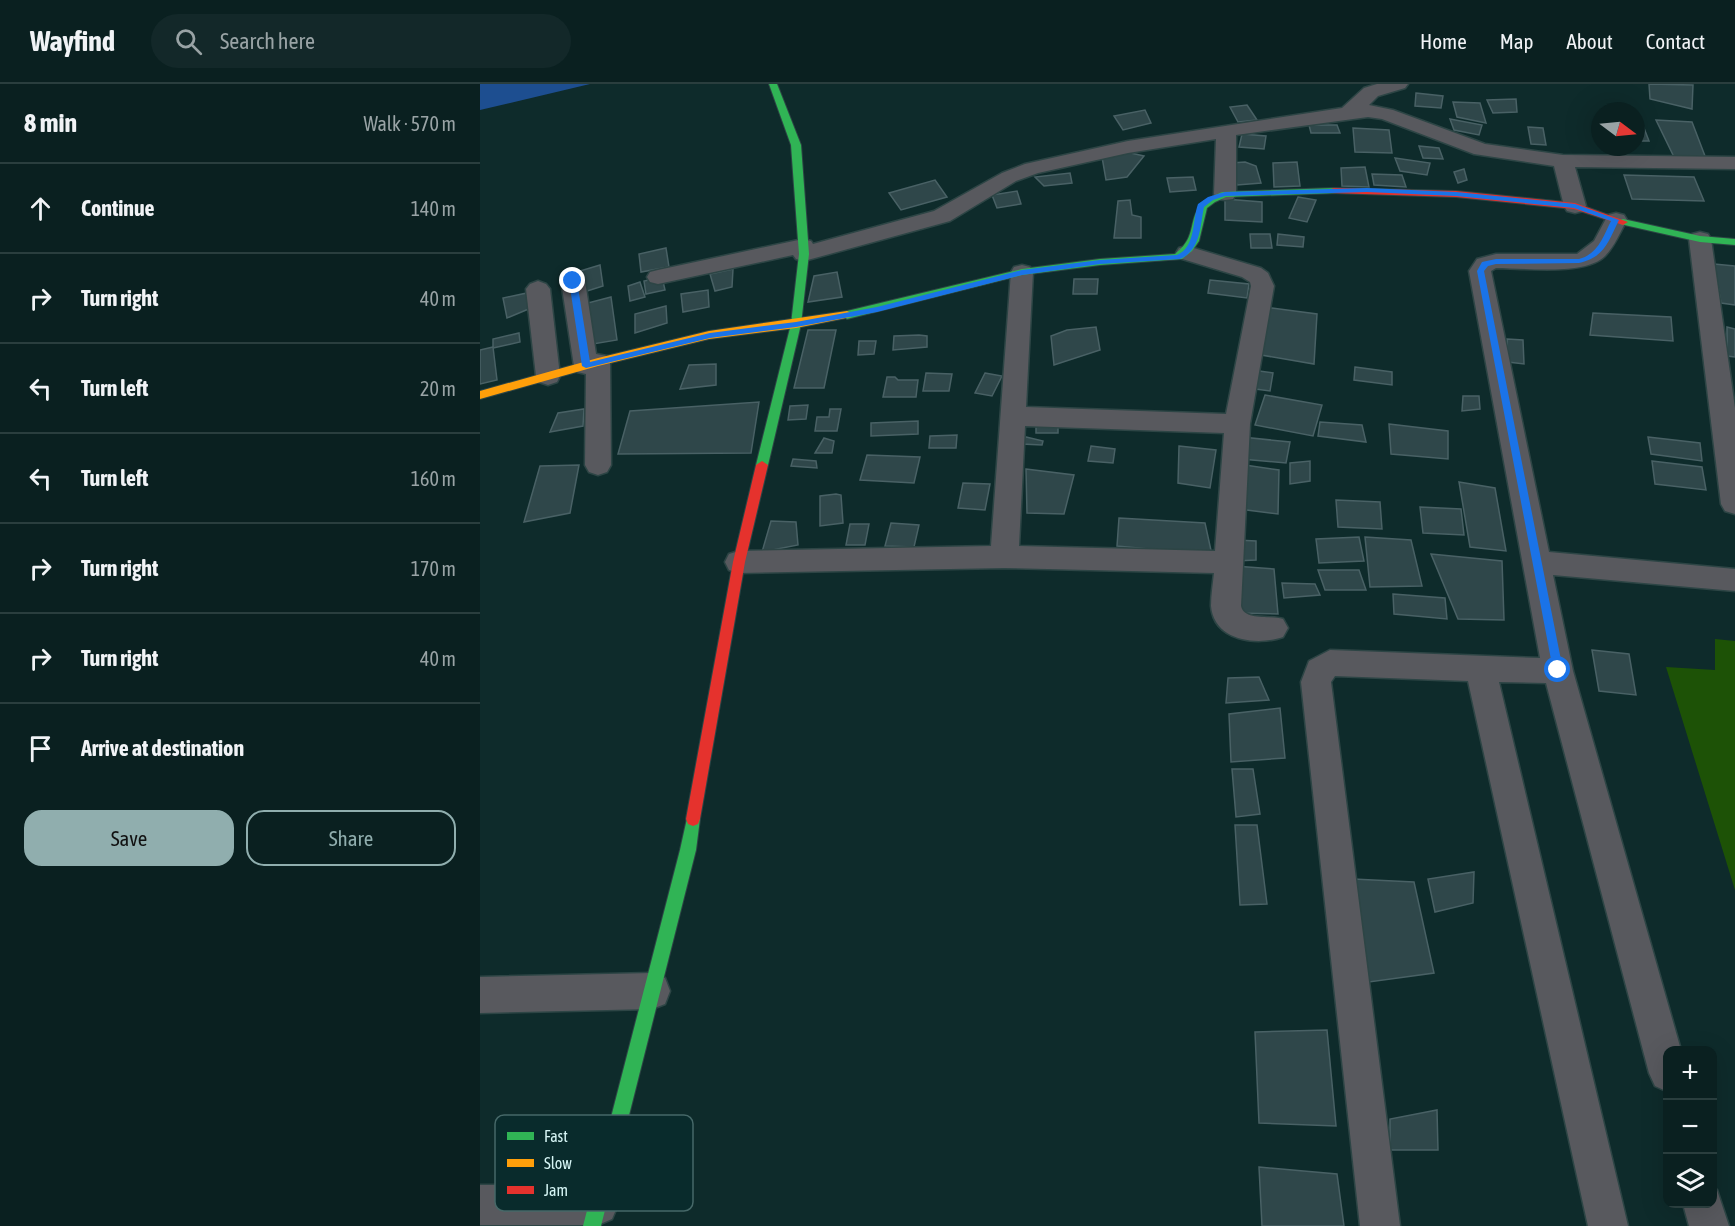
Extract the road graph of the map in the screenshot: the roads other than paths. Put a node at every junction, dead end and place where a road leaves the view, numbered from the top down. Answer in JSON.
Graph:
{"nodes":[{"id":1,"x":773,"y":84,"type":"edge"},
{"id":2,"x":1398,"y":84,"type":"edge"},
{"id":3,"x":1347,"y":114,"type":"junction"},
{"id":4,"x":1226,"y":131,"type":"junction"},
{"id":5,"x":1563,"y":161,"type":"junction"},
{"id":6,"x":1735,"y":163,"type":"edge"},
{"id":7,"x":1225,"y":194,"type":"junction"},
{"id":8,"x":1575,"y":206,"type":"junction"},
{"id":9,"x":1616,"y":220,"type":"junction"},
{"id":10,"x":1701,"y":239,"type":"junction"},
{"id":11,"x":803,"y":242,"type":"junction"},
{"id":12,"x":1735,"y":242,"type":"edge"},
{"id":13,"x":1187,"y":254,"type":"junction"},
{"id":14,"x":1022,"y":272,"type":"junction"},
{"id":15,"x":658,"y":277,"type":"dead end"},
{"id":16,"x":573,"y":281,"type":"dead end"},
{"id":17,"x":538,"y":289,"type":"dead end"},
{"id":18,"x":796,"y":324,"type":"junction"},
{"id":19,"x":592,"y":364,"type":"junction"},
{"id":20,"x":548,"y":376,"type":"junction"},
{"id":21,"x":480,"y":395,"type":"edge"},
{"id":22,"x":1014,"y":416,"type":"junction"},
{"id":23,"x":1237,"y":424,"type":"junction"},
{"id":24,"x":598,"y":465,"type":"dead end"},
{"id":25,"x":1735,"y":504,"type":"edge"},
{"id":26,"x":1004,"y":557,"type":"junction"},
{"id":27,"x":739,"y":562,"type":"junction"},
{"id":28,"x":1229,"y":562,"type":"junction"},
{"id":29,"x":1537,"y":562,"type":"junction"},
{"id":30,"x":1735,"y":580,"type":"edge"},
{"id":31,"x":1273,"y":628,"type":"dead end"},
{"id":32,"x":1481,"y":669,"type":"junction"},
{"id":33,"x":1558,"y":670,"type":"junction"},
{"id":34,"x":652,"y":991,"type":"junction"},
{"id":35,"x":480,"y":995,"type":"edge"},
{"id":36,"x":1663,"y":1055,"type":"edge"},
{"id":37,"x":620,"y":1115,"type":"edge"},
{"id":38,"x":480,"y":1205,"type":"edge"},
{"id":39,"x":495,"y":1206,"type":"edge"},
{"id":40,"x":1704,"y":1208,"type":"edge"},
{"id":41,"x":549,"y":1211,"type":"edge"},
{"id":42,"x":595,"y":1215,"type":"edge"},
{"id":43,"x":1380,"y":1226,"type":"edge"},
{"id":44,"x":1608,"y":1226,"type":"edge"},
{"id":45,"x":1709,"y":1226,"type":"edge"}],
"edges":[{"from":1,"to":11,"type":"street"},
{"from":2,"to":3,"type":"street"},
{"from":3,"to":4,"type":"street"},
{"from":3,"to":5,"type":"street"},
{"from":4,"to":7,"type":"street"},
{"from":4,"to":11,"type":"street"},
{"from":5,"to":6,"type":"street"},
{"from":5,"to":8,"type":"street"},
{"from":7,"to":8,"type":"street"},
{"from":7,"to":13,"type":"street"},
{"from":8,"to":9,"type":"street"},
{"from":9,"to":10,"type":"street"},
{"from":9,"to":29,"type":"street"},
{"from":10,"to":12,"type":"street"},
{"from":10,"to":25,"type":"street"},
{"from":11,"to":15,"type":"street"},
{"from":11,"to":18,"type":"street"},
{"from":13,"to":14,"type":"street"},
{"from":13,"to":23,"type":"street"},
{"from":14,"to":18,"type":"street"},
{"from":14,"to":22,"type":"street"},
{"from":16,"to":19,"type":"street"},
{"from":17,"to":20,"type":"street"},
{"from":18,"to":19,"type":"street"},
{"from":18,"to":27,"type":"street"},
{"from":19,"to":20,"type":"street"},
{"from":19,"to":24,"type":"street"},
{"from":20,"to":21,"type":"street"},
{"from":22,"to":23,"type":"street"},
{"from":22,"to":26,"type":"street"},
{"from":23,"to":28,"type":"street"},
{"from":26,"to":27,"type":"street"},
{"from":26,"to":28,"type":"street"},
{"from":27,"to":34,"type":"street"},
{"from":28,"to":31,"type":"street"},
{"from":29,"to":30,"type":"street"},
{"from":29,"to":33,"type":"street"},
{"from":32,"to":33,"type":"street"},
{"from":32,"to":43,"type":"street"},
{"from":32,"to":44,"type":"street"},
{"from":33,"to":36,"type":"street"},
{"from":34,"to":35,"type":"street"},
{"from":34,"to":37,"type":"street"},
{"from":38,"to":39,"type":"street"},
{"from":40,"to":45,"type":"street"},
{"from":41,"to":42,"type":"street"}]}
